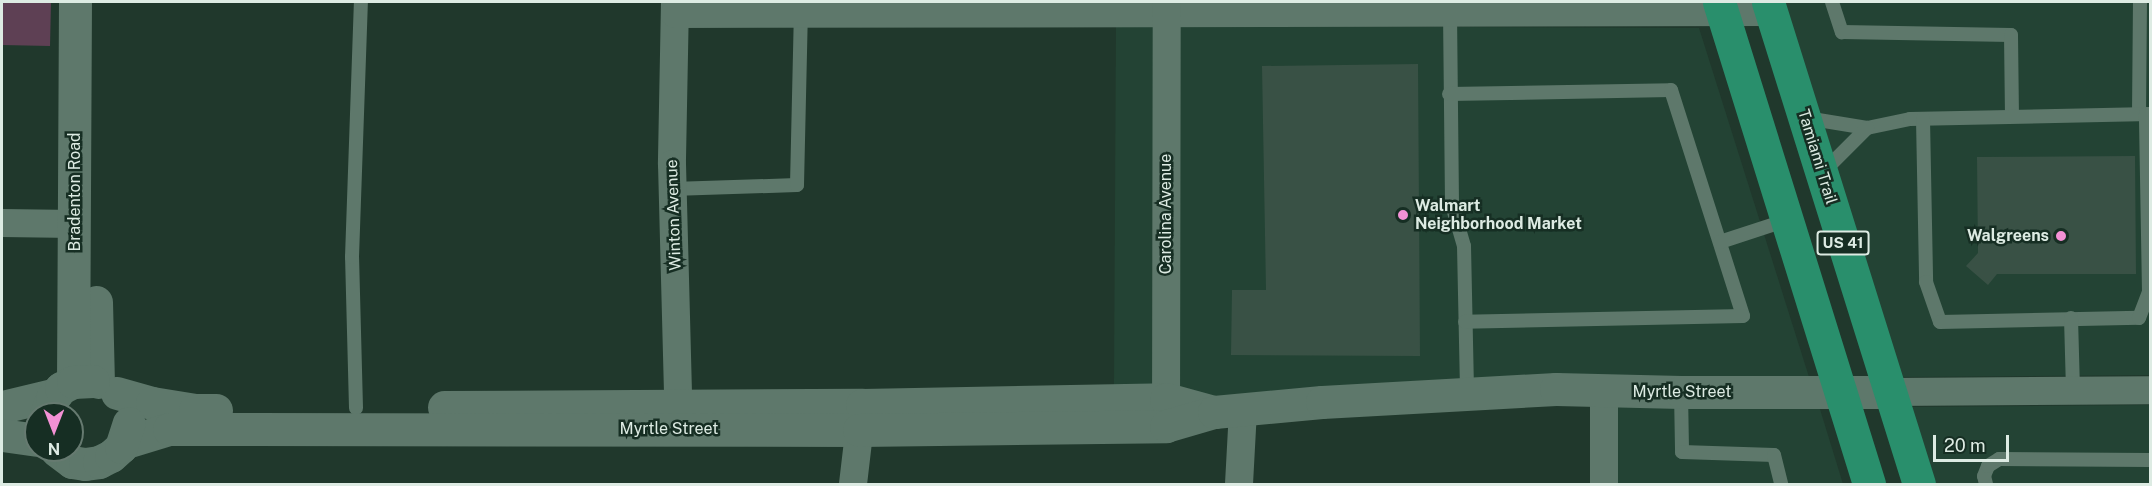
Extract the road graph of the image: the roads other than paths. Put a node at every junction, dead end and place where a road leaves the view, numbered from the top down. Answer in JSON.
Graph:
{"nodes":[{"id":1,"x":75,"y":2,"type":"edge"},
{"id":2,"x":95,"y":2,"type":"edge"},
{"id":3,"x":361,"y":2,"type":"edge"},
{"id":4,"x":1832,"y":2,"type":"edge"},
{"id":5,"x":1842,"y":2,"type":"edge"},
{"id":6,"x":2140,"y":2,"type":"edge"},
{"id":7,"x":1167,"y":6,"type":"edge"},
{"id":8,"x":1332,"y":7,"type":"edge"},
{"id":9,"x":1633,"y":7,"type":"edge"},
{"id":10,"x":1721,"y":7,"type":"edge"},
{"id":11,"x":1770,"y":7,"type":"edge"},
{"id":12,"x":675,"y":8,"type":"edge"},
{"id":13,"x":1450,"y":12,"type":"junction"},
{"id":14,"x":801,"y":14,"type":"junction"},
{"id":15,"x":1842,"y":32,"type":"junction"},
{"id":16,"x":1449,"y":94,"type":"junction"},
{"id":17,"x":2145,"y":114,"type":"edge"},
{"id":18,"x":2013,"y":116,"type":"junction"},
{"id":19,"x":1806,"y":118,"type":"junction"},
{"id":20,"x":1923,"y":118,"type":"junction"},
{"id":21,"x":1867,"y":128,"type":"junction"},
{"id":22,"x":1822,"y":174,"type":"junction"},
{"id":23,"x":672,"y":189,"type":"junction"},
{"id":24,"x":1787,"y":220,"type":"junction"},
{"id":25,"x":2,"y":223,"type":"edge"},
{"id":26,"x":75,"y":224,"type":"junction"},
{"id":27,"x":1720,"y":242,"type":"junction"},
{"id":28,"x":2072,"y":318,"type":"junction"},
{"id":29,"x":1466,"y":322,"type":"junction"},
{"id":30,"x":2151,"y":390,"type":"edge"},
{"id":31,"x":1604,"y":391,"type":"junction"},
{"id":32,"x":2073,"y":391,"type":"junction"},
{"id":33,"x":1681,"y":392,"type":"junction"},
{"id":34,"x":1840,"y":392,"type":"junction"},
{"id":35,"x":1890,"y":392,"type":"junction"},
{"id":36,"x":78,"y":393,"type":"edge"},
{"id":37,"x":1467,"y":394,"type":"junction"},
{"id":38,"x":2,"y":407,"type":"edge"},
{"id":39,"x":356,"y":408,"type":"junction"},
{"id":40,"x":1166,"y":412,"type":"junction"},
{"id":41,"x":1229,"y":412,"type":"junction"},
{"id":42,"x":679,"y":416,"type":"junction"},
{"id":43,"x":860,"y":417,"type":"junction"},
{"id":44,"x":2,"y":435,"type":"edge"},
{"id":45,"x":24,"y":438,"type":"edge"},
{"id":46,"x":2151,"y":460,"type":"edge"},
{"id":47,"x":87,"y":464,"type":"edge"},
{"id":48,"x":853,"y":484,"type":"edge"},
{"id":49,"x":1239,"y":484,"type":"edge"},
{"id":50,"x":1604,"y":484,"type":"edge"},
{"id":51,"x":1781,"y":484,"type":"edge"},
{"id":52,"x":1869,"y":484,"type":"edge"},
{"id":53,"x":1919,"y":484,"type":"edge"},
{"id":54,"x":1986,"y":484,"type":"edge"}],
"edges":[{"from":1,"to":26,"type":"street","name":"Bradenton Road"},
{"from":2,"to":36,"type":"street","name":"Bradenton Road"},
{"from":3,"to":39,"type":"lane"},
{"from":4,"to":15,"type":"lane"},
{"from":5,"to":15,"type":"lane"},
{"from":6,"to":17,"type":"lane"},
{"from":7,"to":8,"type":"street"},
{"from":7,"to":14,"type":"street"},
{"from":7,"to":40,"type":"street","name":"Carolina Avenue"},
{"from":8,"to":13,"type":"street"},
{"from":9,"to":10,"type":"street"},
{"from":9,"to":13,"type":"street"},
{"from":10,"to":11,"type":"street"},
{"from":10,"to":24,"type":"main road","number":"US 41"},
{"from":11,"to":19,"type":"main road","name":"Tamiami Trail","number":"US 41"},
{"from":12,"to":14,"type":"street"},
{"from":12,"to":23,"type":"street","name":"Winton Avenue"},
{"from":13,"to":16,"type":"lane"},
{"from":14,"to":23,"type":"lane"},
{"from":15,"to":18,"type":"lane"},
{"from":16,"to":27,"type":"lane"},
{"from":16,"to":29,"type":"lane"},
{"from":17,"to":18,"type":"lane"},
{"from":17,"to":28,"type":"lane"},
{"from":18,"to":20,"type":"lane"},
{"from":19,"to":21,"type":"lane"},
{"from":19,"to":22,"type":"main road","name":"Tamiami Trail","number":"US 41"},
{"from":20,"to":21,"type":"lane"},
{"from":20,"to":28,"type":"lane"},
{"from":21,"to":22,"type":"lane"},
{"from":22,"to":35,"type":"main road","name":"Tamiami Trail","number":"US 41"},
{"from":23,"to":42,"type":"street","name":"Winton Avenue"},
{"from":24,"to":27,"type":"lane"},
{"from":24,"to":34,"type":"main road","number":"US 41"},
{"from":25,"to":26,"type":"street"},
{"from":26,"to":36,"type":"street","name":"Bradenton Road"},
{"from":27,"to":29,"type":"lane"},
{"from":28,"to":32,"type":"lane"},
{"from":29,"to":37,"type":"lane"},
{"from":30,"to":32,"type":"street","name":"Myrtle Street"},
{"from":31,"to":33,"type":"street","name":"Myrtle Street"},
{"from":31,"to":37,"type":"street","name":"Myrtle Street"},
{"from":31,"to":50,"type":"street"},
{"from":32,"to":35,"type":"street","name":"Myrtle Street"},
{"from":33,"to":34,"type":"street","name":"Myrtle Street"},
{"from":33,"to":51,"type":"lane"},
{"from":34,"to":35,"type":"street","name":"Myrtle Street"},
{"from":34,"to":52,"type":"main road","number":"US 41"},
{"from":35,"to":53,"type":"main road","name":"Tamiami Trail","number":"US 41"},
{"from":36,"to":38,"type":"street","name":"Myrtle Street"},
{"from":36,"to":39,"type":"street","name":"Myrtle Street"},
{"from":36,"to":47,"type":"street","name":"Bradenton Road"},
{"from":37,"to":41,"type":"street","name":"Myrtle Street"},
{"from":39,"to":42,"type":"street","name":"Myrtle Street"},
{"from":40,"to":41,"type":"street","name":"Myrtle Street"},
{"from":40,"to":43,"type":"street","name":"Myrtle Street"},
{"from":41,"to":49,"type":"street"},
{"from":42,"to":43,"type":"street","name":"Myrtle Street"},
{"from":42,"to":47,"type":"street","name":"Myrtle Street"},
{"from":43,"to":48,"type":"street"},
{"from":44,"to":45,"type":"street"},
{"from":46,"to":54,"type":"lane"}]}
